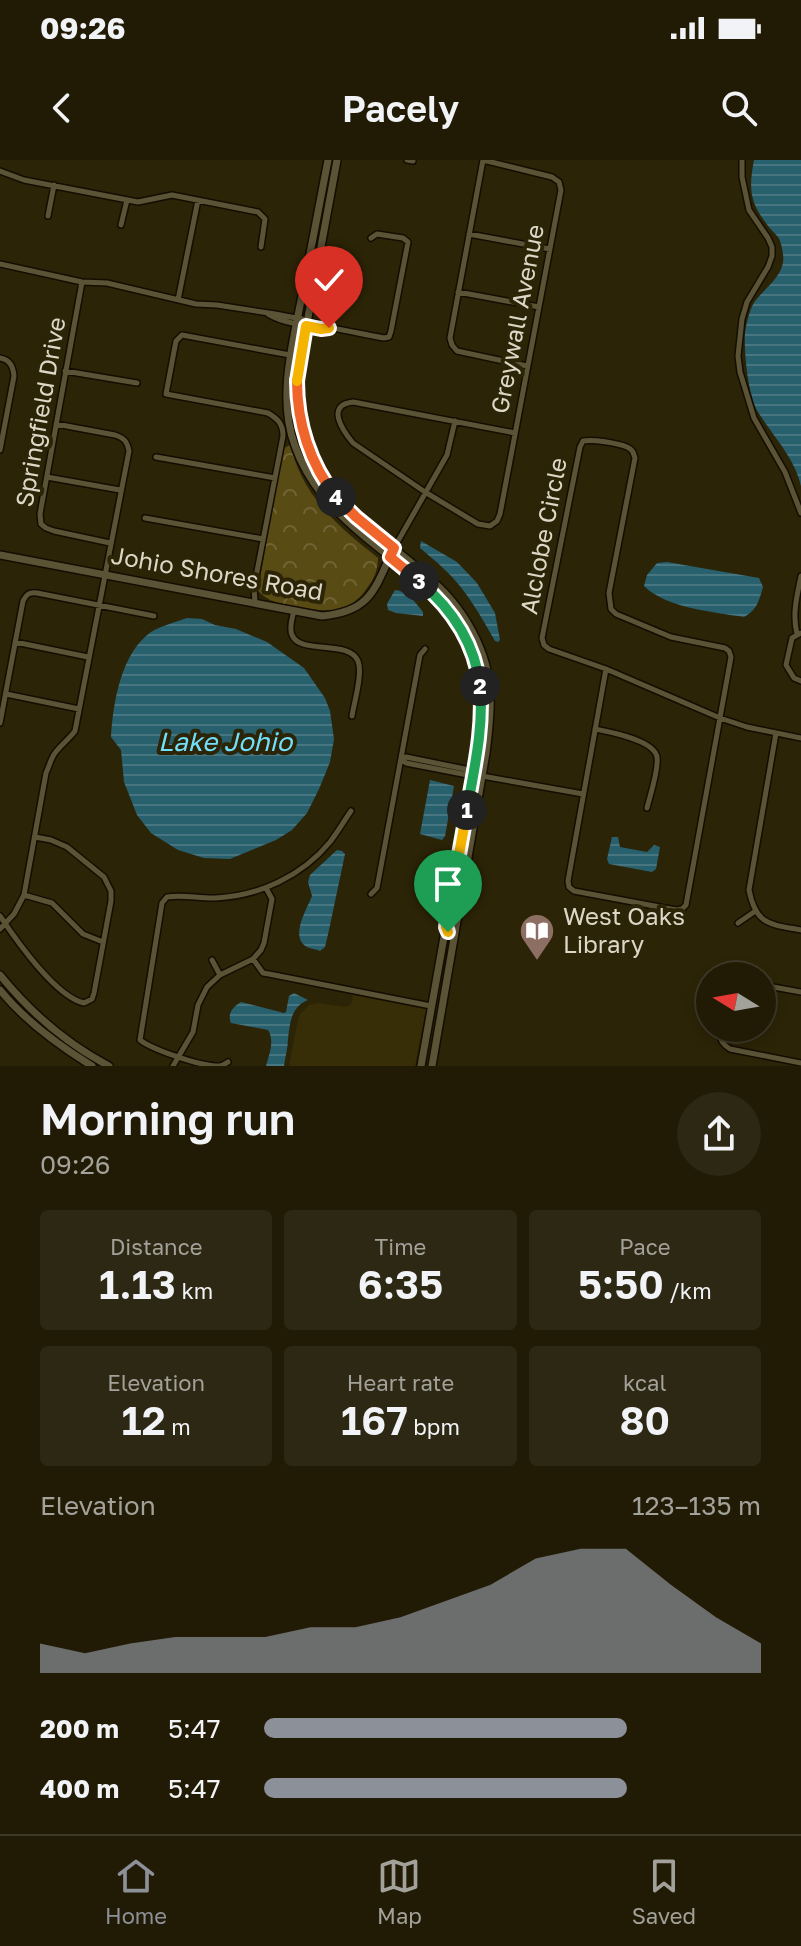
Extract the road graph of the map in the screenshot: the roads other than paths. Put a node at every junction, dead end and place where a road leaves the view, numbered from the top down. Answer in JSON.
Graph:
{"nodes":[{"id":1,"x":332,"y":160,"type":"edge"},
{"id":2,"x":407,"y":160,"type":"edge"},
{"id":3,"x":483,"y":160,"type":"edge"},
{"id":4,"x":742,"y":160,"type":"edge"},
{"id":5,"x":413,"y":161,"type":"edge"},
{"id":6,"x":0,"y":171,"type":"edge"},
{"id":7,"x":54,"y":185,"type":"junction"},
{"id":8,"x":127,"y":200,"type":"junction"},
{"id":9,"x":198,"y":200,"type":"junction"},
{"id":10,"x":48,"y":216,"type":"dead end"},
{"id":11,"x":121,"y":225,"type":"dead end"},
{"id":12,"x":469,"y":234,"type":"junction"},
{"id":13,"x":371,"y":238,"type":"dead end"},
{"id":14,"x":261,"y":247,"type":"dead end"},
{"id":15,"x":550,"y":249,"type":"junction"},
{"id":16,"x":0,"y":264,"type":"edge"},
{"id":17,"x":82,"y":282,"type":"junction"},
{"id":18,"x":458,"y":292,"type":"junction"},
{"id":19,"x":178,"y":300,"type":"junction"},
{"id":20,"x":539,"y":307,"type":"junction"},
{"id":21,"x":302,"y":322,"type":"junction"},
{"id":22,"x":291,"y":355,"type":"junction"},
{"id":23,"x":0,"y":358,"type":"edge"},
{"id":24,"x":527,"y":366,"type":"junction"},
{"id":25,"x":65,"y":371,"type":"junction"},
{"id":26,"x":137,"y":383,"type":"dead end"},
{"id":27,"x":4,"y":412,"type":"edge"},
{"id":28,"x":455,"y":421,"type":"junction"},
{"id":29,"x":56,"y":424,"type":"junction"},
{"id":30,"x":515,"y":433,"type":"junction"},
{"id":31,"x":0,"y":450,"type":"edge"},
{"id":32,"x":156,"y":457,"type":"dead end"},
{"id":33,"x":47,"y":477,"type":"junction"},
{"id":34,"x":275,"y":478,"type":"junction"},
{"id":35,"x":120,"y":490,"type":"junction"},
{"id":36,"x":425,"y":492,"type":"junction"},
{"id":37,"x":801,"y":513,"type":"edge"},
{"id":38,"x":145,"y":518,"type":"dead end"},
{"id":39,"x":263,"y":539,"type":"junction"},
{"id":40,"x":110,"y":543,"type":"junction"},
{"id":41,"x":394,"y":548,"type":"junction"},
{"id":42,"x":0,"y":555,"type":"edge"},
{"id":43,"x":390,"y":557,"type":"junction"},
{"id":44,"x":104,"y":574,"type":"junction"},
{"id":45,"x":801,"y":576,"type":"edge"},
{"id":46,"x":255,"y":602,"type":"junction"},
{"id":47,"x":98,"y":605,"type":"junction"},
{"id":48,"x":294,"y":611,"type":"junction"},
{"id":49,"x":154,"y":616,"type":"dead end"},
{"id":50,"x":799,"y":633,"type":"edge"},
{"id":51,"x":15,"y":642,"type":"junction"},
{"id":52,"x":425,"y":649,"type":"dead end"},
{"id":53,"x":88,"y":657,"type":"junction"},
{"id":54,"x":606,"y":669,"type":"junction"},
{"id":55,"x":801,"y":681,"type":"edge"},
{"id":56,"x":6,"y":694,"type":"junction"},
{"id":57,"x":79,"y":709,"type":"junction"},
{"id":58,"x":352,"y":716,"type":"dead end"},
{"id":59,"x":720,"y":718,"type":"junction"},
{"id":60,"x":0,"y":723,"type":"edge"},
{"id":61,"x":595,"y":729,"type":"junction"},
{"id":62,"x":776,"y":733,"type":"junction"},
{"id":63,"x":801,"y":738,"type":"edge"},
{"id":64,"x":401,"y":758,"type":"junction"},
{"id":65,"x":476,"y":775,"type":"junction"},
{"id":66,"x":583,"y":794,"type":"junction"},
{"id":67,"x":647,"y":808,"type":"dead end"},
{"id":68,"x":351,"y":811,"type":"dead end"},
{"id":69,"x":35,"y":837,"type":"junction"},
{"id":70,"x":266,"y":888,"type":"junction"},
{"id":71,"x":371,"y":894,"type":"dead end"},
{"id":72,"x":24,"y":895,"type":"junction"},
{"id":73,"x":754,"y":912,"type":"junction"},
{"id":74,"x":0,"y":916,"type":"edge"},
{"id":75,"x":738,"y":923,"type":"dead end"},
{"id":76,"x":2,"y":926,"type":"edge"},
{"id":77,"x":446,"y":927,"type":"junction"},
{"id":78,"x":801,"y":930,"type":"edge"},
{"id":79,"x":103,"y":942,"type":"junction"},
{"id":80,"x":253,"y":959,"type":"junction"},
{"id":81,"x":212,"y":960,"type":"dead end"},
{"id":82,"x":0,"y":975,"type":"edge"},
{"id":83,"x":220,"y":975,"type":"junction"},
{"id":84,"x":776,"y":988,"type":"edge"},
{"id":85,"x":0,"y":990,"type":"edge"},
{"id":86,"x":801,"y":992,"type":"edge"},
{"id":87,"x":431,"y":1006,"type":"junction"},
{"id":88,"x":441,"y":1006,"type":"junction"},
{"id":89,"x":722,"y":1042,"type":"edge"},
{"id":90,"x":179,"y":1057,"type":"junction"},
{"id":91,"x":228,"y":1062,"type":"dead end"},
{"id":92,"x":801,"y":1063,"type":"edge"},
{"id":93,"x":92,"y":1066,"type":"edge"},
{"id":94,"x":109,"y":1066,"type":"edge"},
{"id":95,"x":176,"y":1066,"type":"edge"},
{"id":96,"x":421,"y":1066,"type":"edge"},
{"id":97,"x":432,"y":1066,"type":"edge"}],
"edges":[{"from":1,"to":21,"type":"main road"},
{"from":1,"to":21,"type":"main road"},
{"from":2,"to":5,"type":"street"},
{"from":3,"to":12,"type":"street"},
{"from":3,"to":15,"type":"street","name":"Greywall Avenue"},
{"from":4,"to":37,"type":"street"},
{"from":6,"to":7,"type":"street"},
{"from":7,"to":8,"type":"street"},
{"from":7,"to":10,"type":"street"},
{"from":8,"to":9,"type":"street"},
{"from":8,"to":11,"type":"street"},
{"from":9,"to":14,"type":"street"},
{"from":9,"to":19,"type":"street"},
{"from":12,"to":15,"type":"street"},
{"from":12,"to":18,"type":"street"},
{"from":13,"to":21,"type":"street"},
{"from":15,"to":20,"type":"street","name":"Greywall Avenue"},
{"from":16,"to":17,"type":"street"},
{"from":17,"to":19,"type":"street"},
{"from":17,"to":25,"type":"street","name":"Springfield Drive"},
{"from":18,"to":20,"type":"street"},
{"from":18,"to":24,"type":"street"},
{"from":19,"to":21,"type":"street"},
{"from":20,"to":24,"type":"street","name":"Greywall Avenue"},
{"from":21,"to":22,"type":"main road"},
{"from":21,"to":41,"type":"main road"},
{"from":22,"to":34,"type":"street"},
{"from":22,"to":43,"type":"main road"},
{"from":23,"to":27,"type":"street"},
{"from":24,"to":30,"type":"street","name":"Greywall Avenue"},
{"from":25,"to":26,"type":"street"},
{"from":25,"to":29,"type":"street","name":"Springfield Drive"},
{"from":27,"to":31,"type":"street"},
{"from":28,"to":30,"type":"street"},
{"from":28,"to":36,"type":"street"},
{"from":28,"to":36,"type":"street"},
{"from":29,"to":33,"type":"street","name":"Springfield Drive"},
{"from":29,"to":35,"type":"street"},
{"from":30,"to":36,"type":"street","name":"Greywall Avenue"},
{"from":32,"to":34,"type":"street"},
{"from":33,"to":35,"type":"street"},
{"from":33,"to":40,"type":"street","name":"Springfield Drive"},
{"from":34,"to":39,"type":"street"},
{"from":35,"to":40,"type":"street"},
{"from":36,"to":41,"type":"street"},
{"from":38,"to":39,"type":"street"},
{"from":39,"to":46,"type":"street"},
{"from":40,"to":44,"type":"street"},
{"from":41,"to":43,"type":"main road","name":"Johio Shores Road"},
{"from":41,"to":65,"type":"main road"},
{"from":42,"to":44,"type":"main road","name":"Johio Shores Road"},
{"from":43,"to":48,"type":"main road","name":"Johio Shores Road"},
{"from":43,"to":65,"type":"main road"},
{"from":44,"to":46,"type":"main road","name":"Johio Shores Road"},
{"from":44,"to":47,"type":"street"},
{"from":45,"to":50,"type":"street"},
{"from":46,"to":48,"type":"main road","name":"Johio Shores Road"},
{"from":47,"to":49,"type":"street"},
{"from":47,"to":51,"type":"street"},
{"from":47,"to":53,"type":"street"},
{"from":48,"to":58,"type":"street"},
{"from":50,"to":55,"type":"street"},
{"from":51,"to":53,"type":"street"},
{"from":51,"to":56,"type":"street"},
{"from":52,"to":64,"type":"street"},
{"from":53,"to":57,"type":"street"},
{"from":54,"to":59,"type":"street"},
{"from":54,"to":59,"type":"street","name":"Alclobe Circle"},
{"from":54,"to":61,"type":"street"},
{"from":56,"to":57,"type":"street"},
{"from":56,"to":60,"type":"street"},
{"from":57,"to":69,"type":"street"},
{"from":59,"to":62,"type":"street"},
{"from":59,"to":66,"type":"street"},
{"from":61,"to":66,"type":"street"},
{"from":61,"to":67,"type":"street"},
{"from":62,"to":63,"type":"street"},
{"from":62,"to":73,"type":"street"},
{"from":64,"to":65,"type":"street"},
{"from":64,"to":71,"type":"street"},
{"from":65,"to":66,"type":"street"},
{"from":65,"to":77,"type":"main road"},
{"from":65,"to":88,"type":"main road"},
{"from":68,"to":70,"type":"street"},
{"from":69,"to":72,"type":"street"},
{"from":69,"to":79,"type":"street"},
{"from":70,"to":80,"type":"street"},
{"from":70,"to":90,"type":"street"},
{"from":72,"to":76,"type":"street"},
{"from":72,"to":79,"type":"street"},
{"from":73,"to":75,"type":"street"},
{"from":73,"to":78,"type":"street"},
{"from":74,"to":76,"type":"street"},
{"from":76,"to":79,"type":"street"},
{"from":77,"to":87,"type":"main road"},
{"from":77,"to":88,"type":"main road"},
{"from":80,"to":83,"type":"street"},
{"from":80,"to":87,"type":"street"},
{"from":81,"to":83,"type":"street"},
{"from":82,"to":94,"type":"main road"},
{"from":83,"to":90,"type":"street"},
{"from":84,"to":86,"type":"street"},
{"from":85,"to":93,"type":"main road"},
{"from":87,"to":96,"type":"main road"},
{"from":88,"to":97,"type":"main road"},
{"from":89,"to":92,"type":"street"},
{"from":90,"to":91,"type":"street"},
{"from":90,"to":95,"type":"street"}]}
